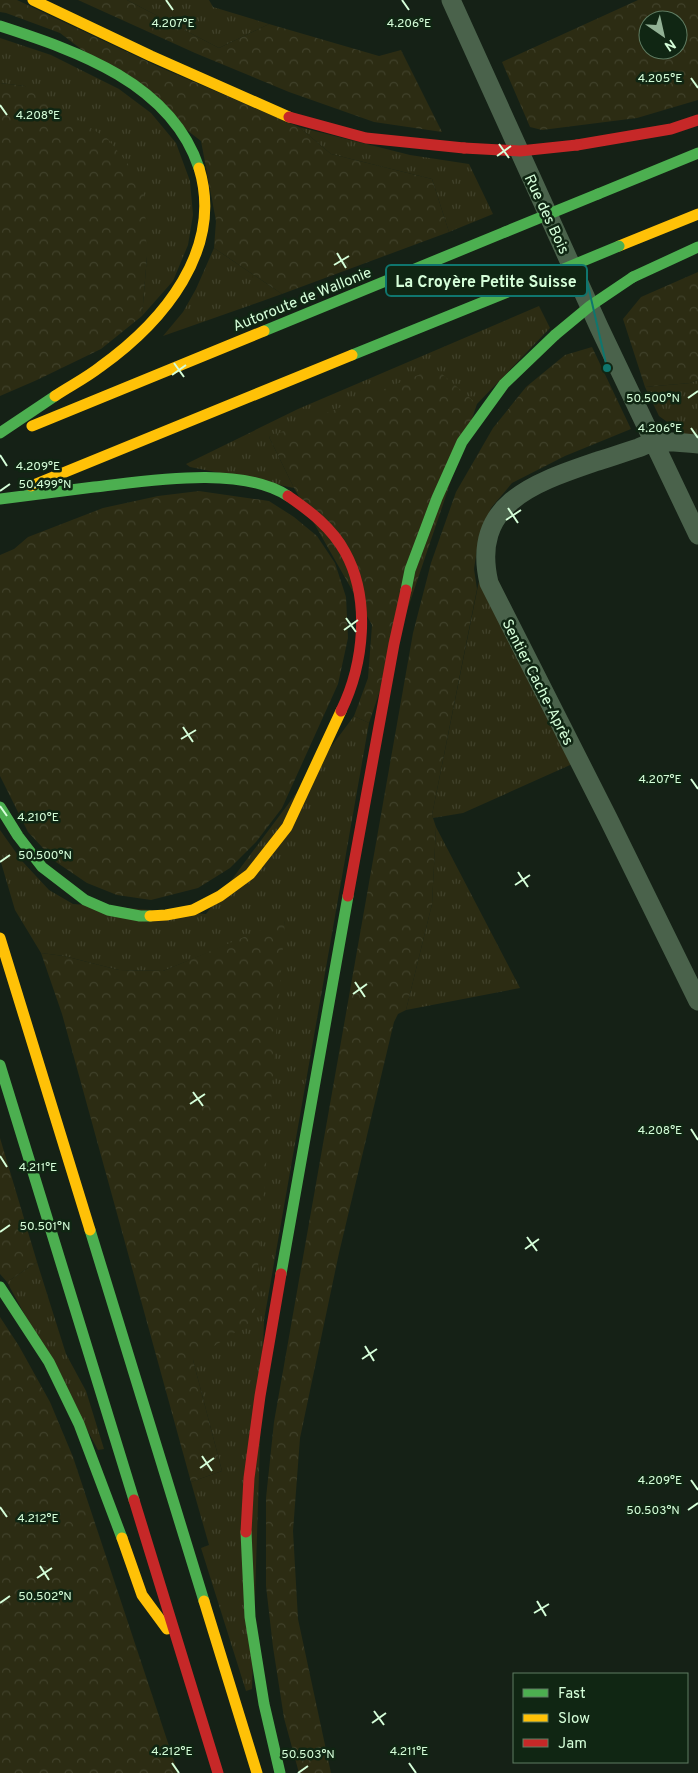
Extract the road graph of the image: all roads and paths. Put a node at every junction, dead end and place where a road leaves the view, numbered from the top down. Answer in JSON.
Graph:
{"nodes":[{"id":1,"x":33,"y":0,"type":"edge"},
{"id":2,"x":451,"y":0,"type":"edge"},
{"id":3,"x":0,"y":26,"type":"edge"},
{"id":4,"x":698,"y":120,"type":"edge"},
{"id":5,"x":698,"y":153,"type":"edge"},
{"id":6,"x":698,"y":214,"type":"edge"},
{"id":7,"x":698,"y":247,"type":"edge"},
{"id":8,"x":0,"y":434,"type":"edge"},
{"id":9,"x":0,"y":439,"type":"edge"},
{"id":10,"x":655,"y":442,"type":"junction"},
{"id":11,"x":698,"y":444,"type":"edge"},
{"id":12,"x":0,"y":499,"type":"edge"},
{"id":13,"x":698,"y":534,"type":"edge"},
{"id":14,"x":0,"y":807,"type":"edge"},
{"id":15,"x":0,"y":938,"type":"edge"},
{"id":16,"x":698,"y":1001,"type":"edge"},
{"id":17,"x":0,"y":1065,"type":"edge"},
{"id":18,"x":0,"y":1287,"type":"edge"},
{"id":19,"x":178,"y":1643,"type":"junction"},
{"id":20,"x":218,"y":1773,"type":"edge"},
{"id":21,"x":257,"y":1773,"type":"edge"},
{"id":22,"x":280,"y":1773,"type":"edge"}],
"edges":[{"from":1,"to":4,"type":"highway","bridge":true},
{"from":2,"to":10,"type":"street","name":"Rue des Bois"},
{"from":3,"to":8,"type":"highway"},
{"from":5,"to":9,"type":"highway","name":"Autoroute de Wallonie","bridge":true},
{"from":6,"to":12,"type":"highway","bridge":true},
{"from":7,"to":22,"type":"highway","bridge":true},
{"from":10,"to":11,"type":"street"},
{"from":10,"to":13,"type":"street","name":"Rue des Bois"},
{"from":10,"to":16,"type":"street","name":"Sentier Cache-Après"},
{"from":12,"to":14,"type":"highway"},
{"from":15,"to":21,"type":"highway"},
{"from":17,"to":19,"type":"highway"},
{"from":18,"to":19,"type":"highway"},
{"from":19,"to":20,"type":"highway"}]}
